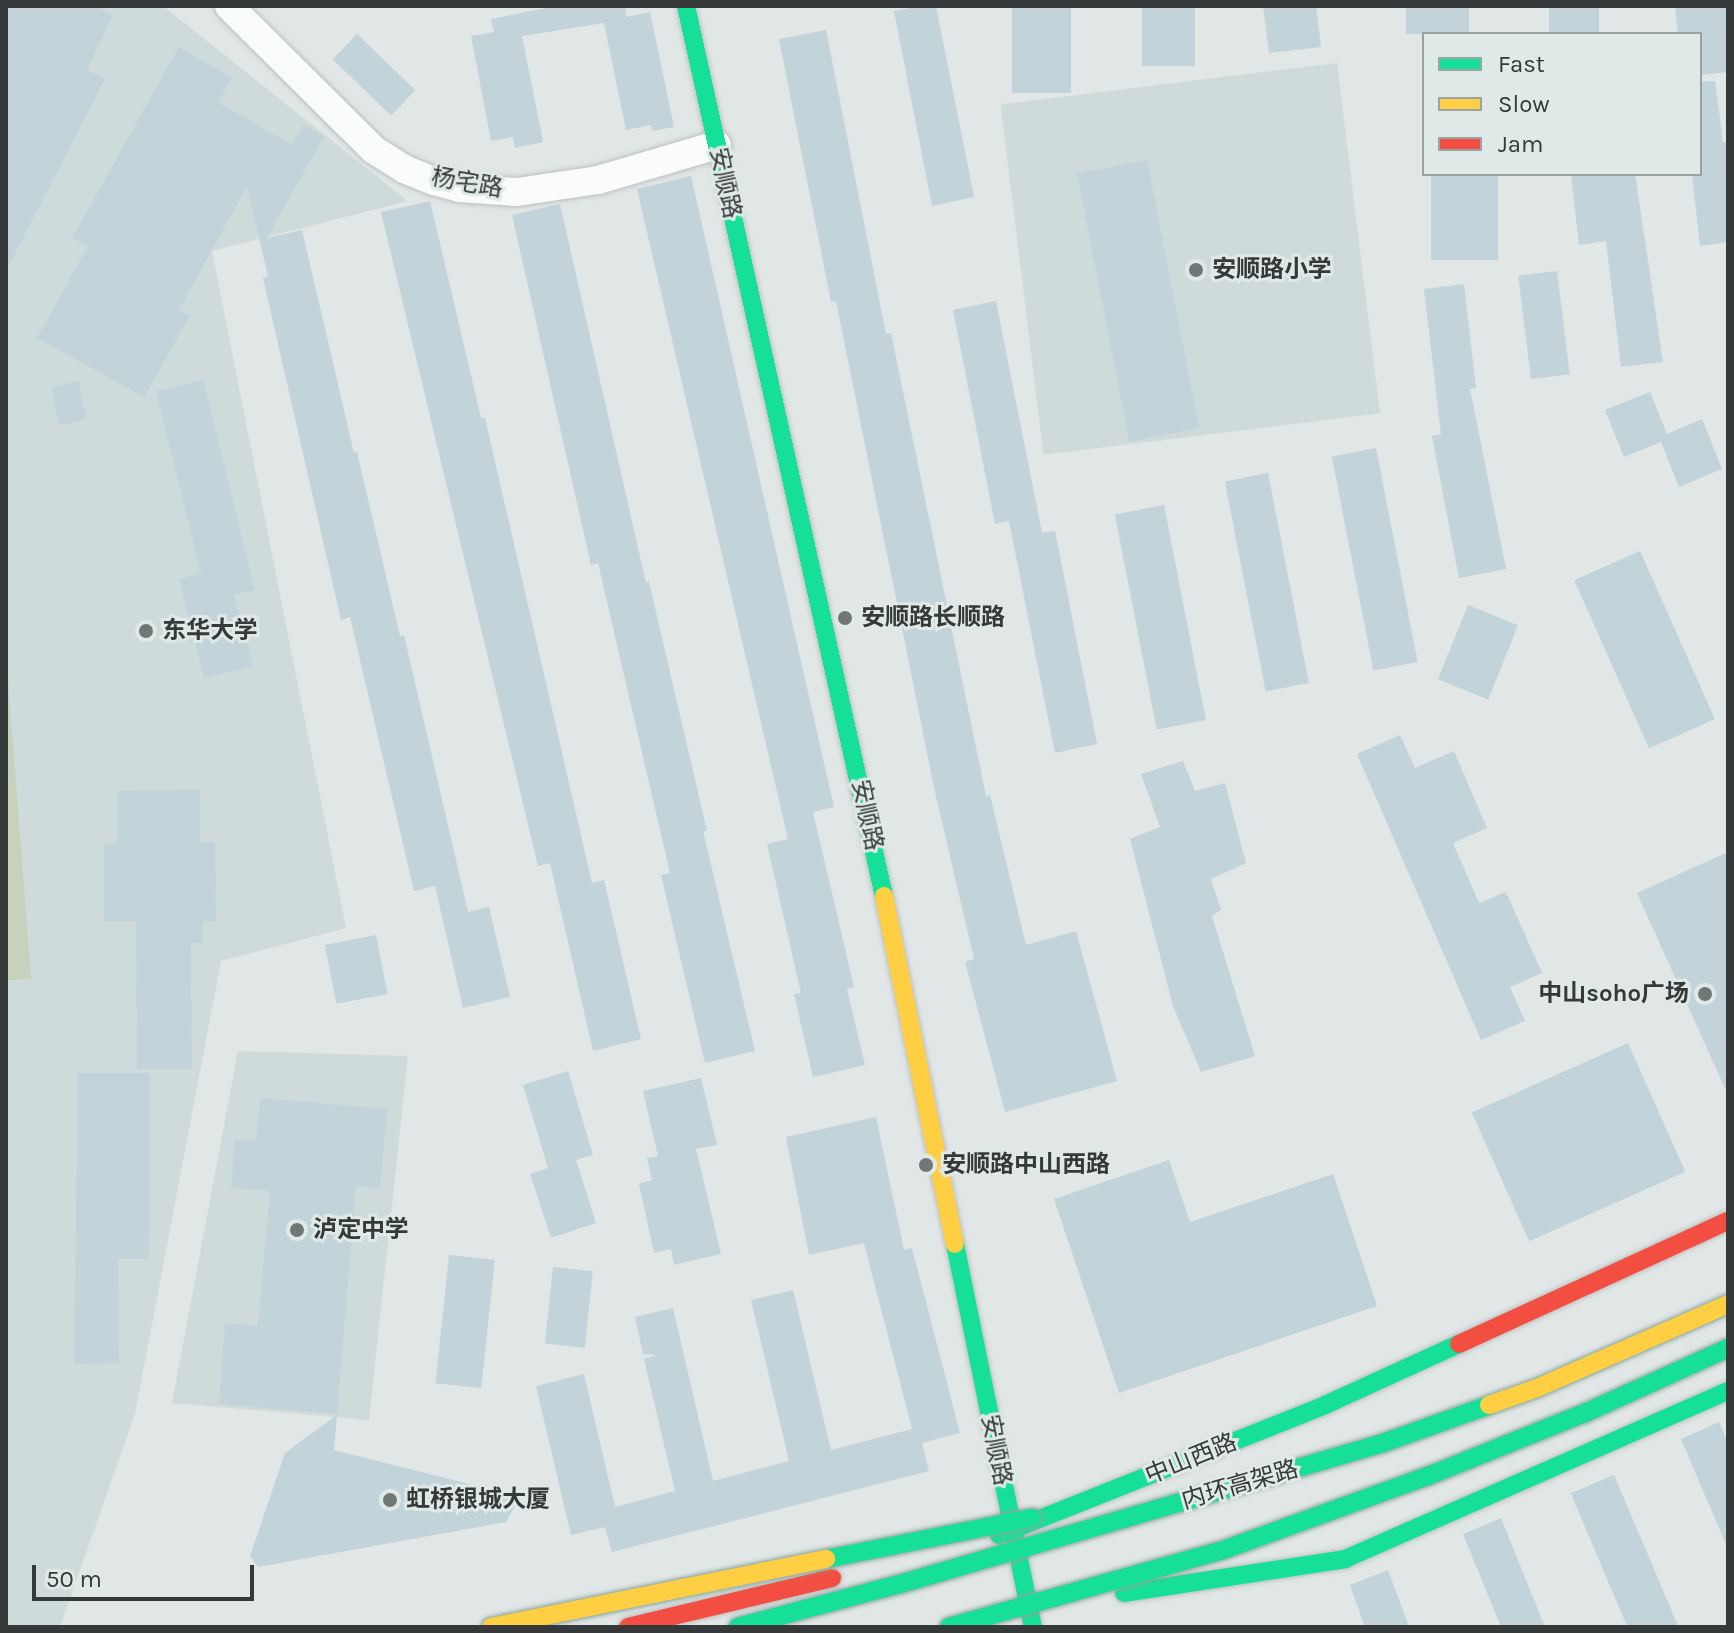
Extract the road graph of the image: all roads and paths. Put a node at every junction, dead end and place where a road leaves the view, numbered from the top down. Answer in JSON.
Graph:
{"nodes":[{"id":1,"x":229,"y":6,"type":"edge"},
{"id":2,"x":686,"y":6,"type":"edge"},
{"id":3,"x":717,"y":145,"type":"junction"},
{"id":4,"x":1728,"y":1221,"type":"edge"},
{"id":5,"x":1728,"y":1304,"type":"edge"},
{"id":6,"x":1728,"y":1348,"type":"edge"},
{"id":7,"x":1728,"y":1391,"type":"edge"},
{"id":8,"x":1383,"y":1443,"type":"junction"},
{"id":9,"x":1012,"y":1531,"type":"junction"},
{"id":10,"x":1031,"y":1607,"type":"junction"},
{"id":11,"x":491,"y":1627,"type":"edge"},
{"id":12,"x":628,"y":1627,"type":"edge"},
{"id":13,"x":738,"y":1627,"type":"edge"},
{"id":14,"x":949,"y":1627,"type":"edge"},
{"id":15,"x":1033,"y":1627,"type":"edge"}],
"edges":[{"from":1,"to":3,"type":"street","name":"杨宅路"},
{"from":2,"to":3,"type":"main road","name":"安顺路"},
{"from":3,"to":9,"type":"main road","name":"安顺路"},
{"from":4,"to":9,"type":"main road","name":"中山西路"},
{"from":5,"to":8,"type":"main road","name":"内环高架路","bridge":true},
{"from":6,"to":14,"type":"main road","bridge":true},
{"from":7,"to":10,"type":"main road"},
{"from":8,"to":11,"type":"main road","bridge":true},
{"from":8,"to":13,"type":"main road","name":"内环高架路","bridge":true},
{"from":9,"to":10,"type":"main road","name":"安顺路"},
{"from":9,"to":12,"type":"main road","name":"中山西路"},
{"from":10,"to":14,"type":"main road"},
{"from":10,"to":15,"type":"main road","name":"安顺路"}]}
